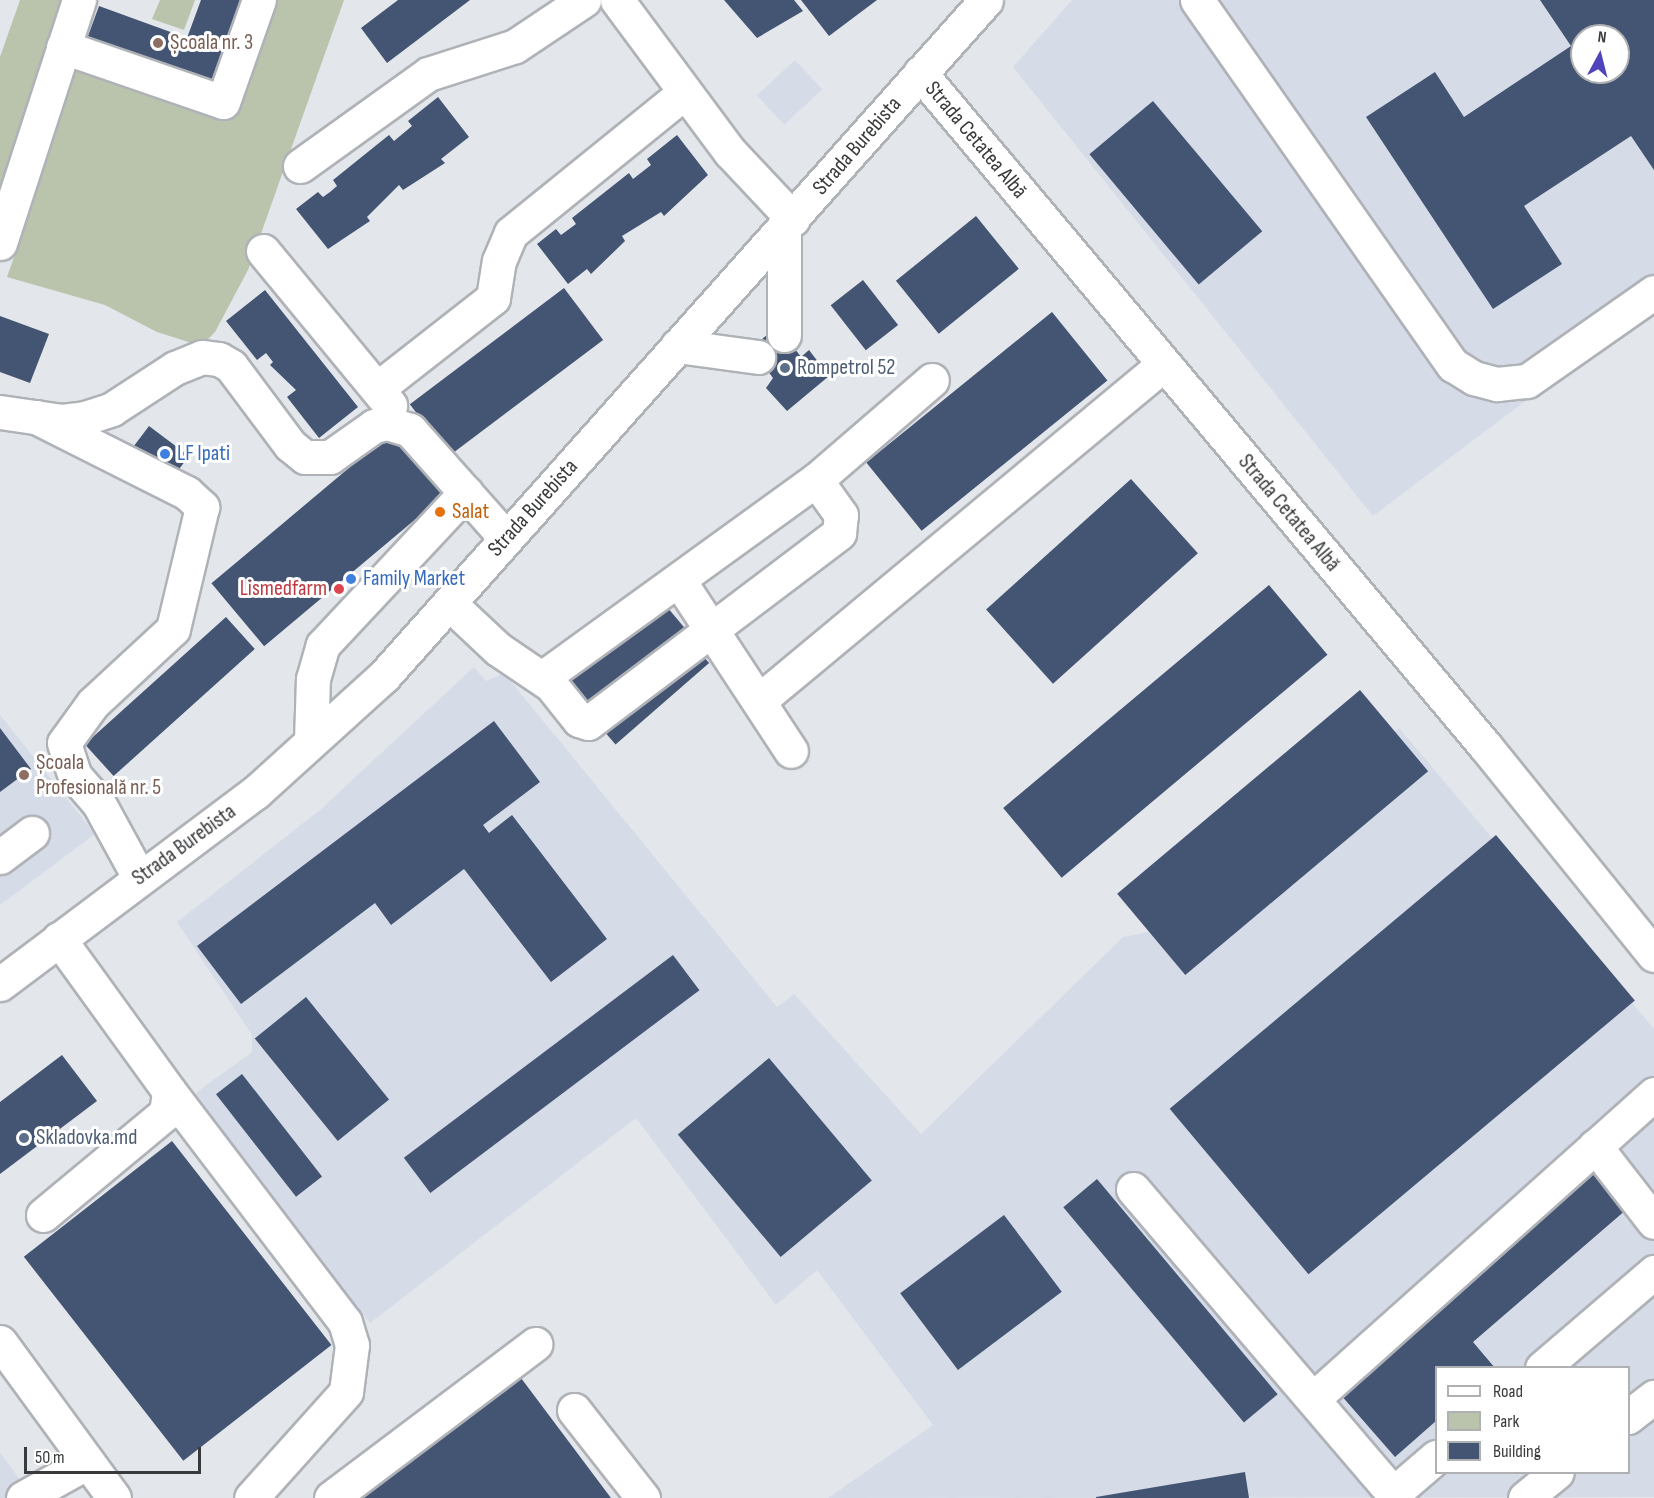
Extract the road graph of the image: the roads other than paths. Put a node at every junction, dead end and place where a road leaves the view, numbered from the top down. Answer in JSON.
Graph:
{"nodes":[{"id":1,"x":80,"y":0,"type":"edge"},
{"id":2,"x":259,"y":0,"type":"edge"},
{"id":3,"x":584,"y":0,"type":"edge"},
{"id":4,"x":617,"y":0,"type":"edge"},
{"id":5,"x":987,"y":0,"type":"edge"},
{"id":6,"x":1197,"y":0,"type":"edge"},
{"id":7,"x":63,"y":47,"type":"junction"},
{"id":8,"x":920,"y":73,"type":"junction"},
{"id":9,"x":684,"y":93,"type":"junction"},
{"id":10,"x":300,"y":166,"type":"dead end"},
{"id":11,"x":789,"y":224,"type":"junction"},
{"id":12,"x":0,"y":243,"type":"edge"},
{"id":13,"x":263,"y":251,"type":"dead end"},
{"id":14,"x":1654,"y":291,"type":"edge"},
{"id":15,"x":784,"y":335,"type":"dead end"},
{"id":16,"x":677,"y":346,"type":"junction"},
{"id":17,"x":758,"y":357,"type":"dead end"},
{"id":18,"x":1164,"y":364,"type":"junction"},
{"id":19,"x":932,"y":380,"type":"dead end"},
{"id":20,"x":378,"y":388,"type":"junction"},
{"id":21,"x":0,"y":412,"type":"edge"},
{"id":22,"x":36,"y":417,"type":"junction"},
{"id":23,"x":410,"y":430,"type":"junction"},
{"id":24,"x":816,"y":480,"type":"junction"},
{"id":25,"x":466,"y":492,"type":"junction"},
{"id":26,"x":506,"y":538,"type":"junction"},
{"id":27,"x":680,"y":582,"type":"junction"},
{"id":28,"x":449,"y":603,"type":"junction"},
{"id":29,"x":714,"y":631,"type":"junction"},
{"id":30,"x":542,"y":678,"type":"junction"},
{"id":31,"x":761,"y":699,"type":"junction"},
{"id":32,"x":311,"y":741,"type":"junction"},
{"id":33,"x":791,"y":751,"type":"dead end"},
{"id":34,"x":33,"y":833,"type":"dead end"},
{"id":35,"x":0,"y":857,"type":"edge"},
{"id":36,"x":139,"y":877,"type":"junction"},
{"id":37,"x":59,"y":939,"type":"junction"},
{"id":38,"x":1654,"y":955,"type":"edge"},
{"id":39,"x":2,"y":978,"type":"edge"},
{"id":40,"x":169,"y":1091,"type":"junction"},
{"id":41,"x":1654,"y":1094,"type":"edge"},
{"id":42,"x":1595,"y":1146,"type":"junction"},
{"id":43,"x":1133,"y":1189,"type":"dead end"},
{"id":44,"x":43,"y":1215,"type":"dead end"},
{"id":45,"x":1654,"y":1222,"type":"edge"},
{"id":46,"x":1654,"y":1272,"type":"edge"},
{"id":47,"x":0,"y":1342,"type":"edge"},
{"id":48,"x":535,"y":1344,"type":"dead end"},
{"id":49,"x":1544,"y":1366,"type":"edge"},
{"id":50,"x":1654,"y":1397,"type":"edge"},
{"id":51,"x":1314,"y":1398,"type":"junction"},
{"id":52,"x":574,"y":1410,"type":"dead end"},
{"id":53,"x":1630,"y":1416,"type":"edge"},
{"id":54,"x":1435,"y":1459,"type":"edge"},
{"id":55,"x":88,"y":1462,"type":"junction"},
{"id":56,"x":1556,"y":1474,"type":"edge"},
{"id":57,"x":1395,"y":1496,"type":"edge"},
{"id":58,"x":24,"y":1498,"type":"edge"},
{"id":59,"x":114,"y":1498,"type":"edge"},
{"id":60,"x":251,"y":1498,"type":"edge"},
{"id":61,"x":331,"y":1498,"type":"edge"},
{"id":62,"x":643,"y":1498,"type":"edge"},
{"id":63,"x":1525,"y":1498,"type":"edge"}],
"edges":[{"from":1,"to":7,"type":"street"},
{"from":2,"to":7,"type":"street"},
{"from":3,"to":10,"type":"street"},
{"from":4,"to":9,"type":"street"},
{"from":5,"to":8,"type":"street","name":"Strada Burebista"},
{"from":6,"to":14,"type":"street"},
{"from":7,"to":12,"type":"street"},
{"from":8,"to":11,"type":"street","name":"Strada Burebista"},
{"from":8,"to":18,"type":"street","name":"Strada Cetatea Albă"},
{"from":9,"to":11,"type":"street"},
{"from":9,"to":20,"type":"street"},
{"from":11,"to":15,"type":"street"},
{"from":11,"to":16,"type":"street","name":"Strada Burebista"},
{"from":13,"to":20,"type":"street"},
{"from":16,"to":17,"type":"street"},
{"from":16,"to":26,"type":"street","name":"Strada Burebista"},
{"from":18,"to":31,"type":"street"},
{"from":18,"to":38,"type":"street","name":"Strada Cetatea Albă"},
{"from":19,"to":24,"type":"street"},
{"from":20,"to":23,"type":"street"},
{"from":21,"to":22,"type":"street"},
{"from":22,"to":23,"type":"street"},
{"from":22,"to":36,"type":"street"},
{"from":23,"to":25,"type":"street"},
{"from":24,"to":27,"type":"street"},
{"from":24,"to":29,"type":"street"},
{"from":25,"to":26,"type":"street"},
{"from":25,"to":32,"type":"street"},
{"from":26,"to":28,"type":"street","name":"Strada Burebista"},
{"from":27,"to":29,"type":"street"},
{"from":27,"to":30,"type":"street"},
{"from":28,"to":30,"type":"street"},
{"from":28,"to":32,"type":"street","name":"Strada Burebista"},
{"from":29,"to":30,"type":"street"},
{"from":29,"to":31,"type":"street"},
{"from":31,"to":33,"type":"street"},
{"from":32,"to":36,"type":"street","name":"Strada Burebista"},
{"from":34,"to":35,"type":"street"},
{"from":36,"to":37,"type":"street","name":"Strada Burebista"},
{"from":37,"to":39,"type":"street","name":"Strada Burebista"},
{"from":37,"to":40,"type":"street"},
{"from":40,"to":44,"type":"street"},
{"from":40,"to":60,"type":"street"},
{"from":41,"to":42,"type":"street"},
{"from":42,"to":45,"type":"street"},
{"from":42,"to":51,"type":"street"},
{"from":43,"to":51,"type":"street"},
{"from":46,"to":49,"type":"street"},
{"from":47,"to":55,"type":"street"},
{"from":48,"to":61,"type":"street"},
{"from":50,"to":53,"type":"street"},
{"from":51,"to":57,"type":"street"},
{"from":52,"to":62,"type":"street"},
{"from":54,"to":57,"type":"street"},
{"from":55,"to":58,"type":"street"},
{"from":55,"to":59,"type":"street"},
{"from":56,"to":63,"type":"street"}]}
